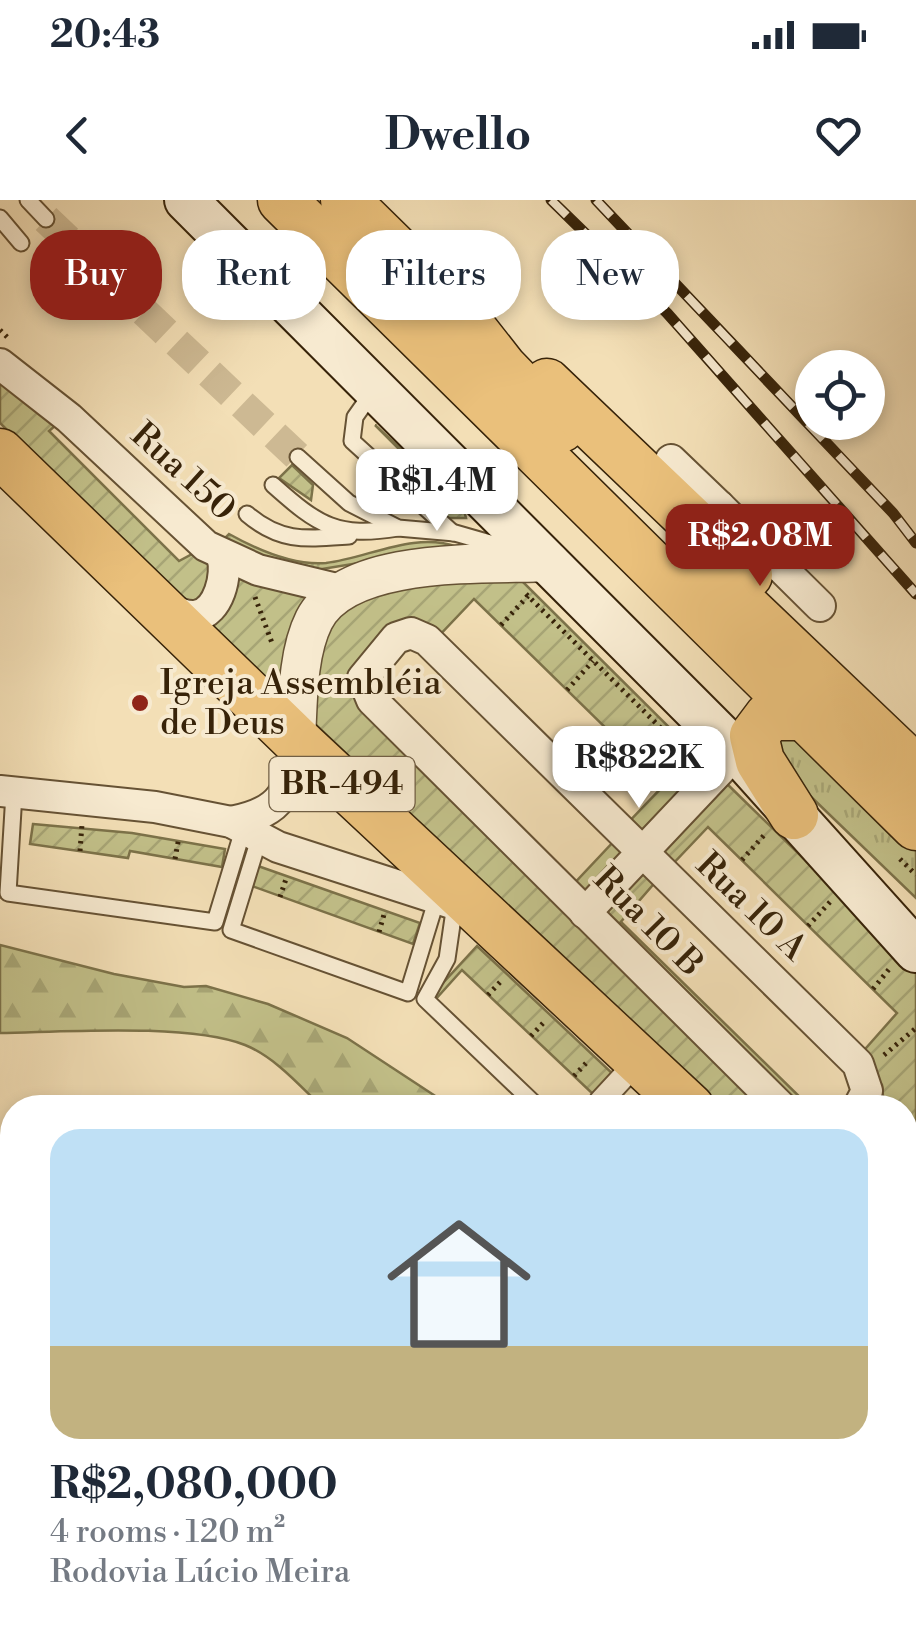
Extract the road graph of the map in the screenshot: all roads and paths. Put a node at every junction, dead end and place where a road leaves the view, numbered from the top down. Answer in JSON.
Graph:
{"nodes":[{"id":1,"x":28,"y":200,"type":"edge"},
{"id":2,"x":186,"y":200,"type":"edge"},
{"id":3,"x":282,"y":200,"type":"edge"},
{"id":4,"x":345,"y":200,"type":"edge"},
{"id":5,"x":0,"y":218,"type":"edge"},
{"id":6,"x":46,"y":218,"type":"tunnel mouth"},
{"id":7,"x":376,"y":230,"type":"edge"},
{"id":8,"x":22,"y":243,"type":"dead end"},
{"id":9,"x":466,"y":320,"type":"edge"},
{"id":10,"x":470,"y":320,"type":"edge"},
{"id":11,"x":0,"y":364,"type":"edge"},
{"id":12,"x":376,"y":386,"type":"junction"},
{"id":13,"x":0,"y":454,"type":"edge"},
{"id":14,"x":298,"y":457,"type":"tunnel mouth"},
{"id":15,"x":670,"y":460,"type":"dead end"},
{"id":16,"x":274,"y":485,"type":"dead end"},
{"id":17,"x":247,"y":514,"type":"dead end"},
{"id":18,"x":710,"y":518,"type":"junction"},
{"id":19,"x":398,"y":528,"type":"junction"},
{"id":20,"x":453,"y":532,"type":"junction"},
{"id":21,"x":353,"y":536,"type":"junction"},
{"id":22,"x":227,"y":558,"type":"junction"},
{"id":23,"x":539,"y":579,"type":"junction"},
{"id":24,"x":341,"y":590,"type":"junction"},
{"id":25,"x":156,"y":605,"type":"junction"},
{"id":26,"x":820,"y":606,"type":"dead end"},
{"id":27,"x":501,"y":625,"type":"dead end"},
{"id":28,"x":274,"y":646,"type":"dead end"},
{"id":29,"x":381,"y":654,"type":"joint"},
{"id":30,"x":593,"y":661,"type":"dead end"},
{"id":31,"x":567,"y":690,"type":"dead end"},
{"id":32,"x":805,"y":716,"type":"junction"},
{"id":33,"x":658,"y":726,"type":"dead end"},
{"id":34,"x":296,"y":740,"type":"junction"},
{"id":35,"x":916,"y":742,"type":"edge"},
{"id":36,"x":737,"y":752,"type":"junction"},
{"id":37,"x":632,"y":754,"type":"dead end"},
{"id":38,"x":916,"y":770,"type":"edge"},
{"id":39,"x":7,"y":792,"type":"edge"},
{"id":40,"x":66,"y":818,"type":"dead end"},
{"id":41,"x":82,"y":819,"type":"junction"},
{"id":42,"x":96,"y":820,"type":"dead end"},
{"id":43,"x":780,"y":824,"type":"junction"},
{"id":44,"x":916,"y":826,"type":"edge"},
{"id":45,"x":181,"y":830,"type":"dead end"},
{"id":46,"x":247,"y":836,"type":"junction"},
{"id":47,"x":80,"y":851,"type":"dead end"},
{"id":48,"x":641,"y":852,"type":"junction"},
{"id":49,"x":175,"y":858,"type":"dead end"},
{"id":50,"x":742,"y":860,"type":"dead end"},
{"id":51,"x":841,"y":886,"type":"junction"},
{"id":52,"x":280,"y":897,"type":"dead end"},
{"id":53,"x":451,"y":908,"type":"junction"},
{"id":54,"x":586,"y":913,"type":"junction"},
{"id":55,"x":916,"y":917,"type":"edge"},
{"id":56,"x":808,"y":926,"type":"dead end"},
{"id":57,"x":378,"y":932,"type":"dead end"},
{"id":58,"x":906,"y":956,"type":"edge"},
{"id":59,"x":873,"y":989,"type":"dead end"},
{"id":60,"x":916,"y":1028,"type":"edge"},
{"id":61,"x":643,"y":1066,"type":"junction"},
{"id":62,"x":864,"y":1073,"type":"junction"},
{"id":63,"x":525,"y":1095,"type":"edge"},
{"id":64,"x":615,"y":1095,"type":"edge"},
{"id":65,"x":675,"y":1095,"type":"edge"},
{"id":66,"x":769,"y":1095,"type":"edge"},
{"id":67,"x":866,"y":1095,"type":"edge"}],
"edges":[{"from":1,"to":6,"type":"lane"},
{"from":2,"to":12,"type":"main road"},
{"from":3,"to":32,"type":"main road"},
{"from":4,"to":7,"type":"main road"},
{"from":5,"to":8,"type":"lane"},
{"from":9,"to":38,"type":"main road"},
{"from":10,"to":18,"type":"main road"},
{"from":11,"to":22,"type":"street","name":"Rua 150"},
{"from":12,"to":20,"type":"lane"},
{"from":12,"to":23,"type":"main road"},
{"from":13,"to":25,"type":"main road","number":"BR-494"},
{"from":14,"to":19,"type":"lane"},
{"from":15,"to":18,"type":"street"},
{"from":16,"to":21,"type":"lane"},
{"from":17,"to":21,"type":"lane"},
{"from":18,"to":26,"type":"street"},
{"from":18,"to":35,"type":"main road"},
{"from":19,"to":20,"type":"lane"},
{"from":19,"to":21,"type":"lane"},
{"from":20,"to":23,"type":"lane"},
{"from":22,"to":24,"type":"street","name":"Rua 150"},
{"from":22,"to":25,"type":"street"},
{"from":22,"to":28,"type":"path"},
{"from":23,"to":24,"type":"street"},
{"from":23,"to":27,"type":"path"},
{"from":23,"to":36,"type":"main road"},
{"from":24,"to":34,"type":"street"},
{"from":25,"to":34,"type":"main road","number":"BR-494"},
{"from":29,"to":48,"type":"street","name":"Rua 10 A"},
{"from":29,"to":54,"type":"street","name":"Rua 10 B"},
{"from":30,"to":31,"type":"path"},
{"from":32,"to":43,"type":"main road"},
{"from":32,"to":44,"type":"main road"},
{"from":33,"to":37,"type":"path"},
{"from":34,"to":46,"type":"street"},
{"from":34,"to":53,"type":"main road","number":"BR-494"},
{"from":36,"to":43,"type":"main road"},
{"from":36,"to":48,"type":"street"},
{"from":39,"to":46,"type":"street"},
{"from":39,"to":46,"type":"lane"},
{"from":40,"to":41,"type":"path"},
{"from":41,"to":42,"type":"path"},
{"from":41,"to":47,"type":"path"},
{"from":43,"to":50,"type":"path"},
{"from":43,"to":51,"type":"main road"},
{"from":45,"to":49,"type":"path"},
{"from":46,"to":52,"type":"path"},
{"from":46,"to":53,"type":"street"},
{"from":46,"to":53,"type":"lane"},
{"from":48,"to":54,"type":"street"},
{"from":48,"to":62,"type":"street","name":"Rua 10 A"},
{"from":51,"to":55,"type":"street"},
{"from":51,"to":56,"type":"path"},
{"from":51,"to":58,"type":"main road"},
{"from":53,"to":57,"type":"path"},
{"from":53,"to":61,"type":"main road","number":"BR-494"},
{"from":53,"to":63,"type":"lane"},
{"from":54,"to":66,"type":"street","name":"Rua 10 B"},
{"from":58,"to":59,"type":"path"},
{"from":60,"to":62,"type":"path"},
{"from":61,"to":64,"type":"street"},
{"from":61,"to":65,"type":"main road","number":"BR-494"},
{"from":62,"to":67,"type":"street"}]}
